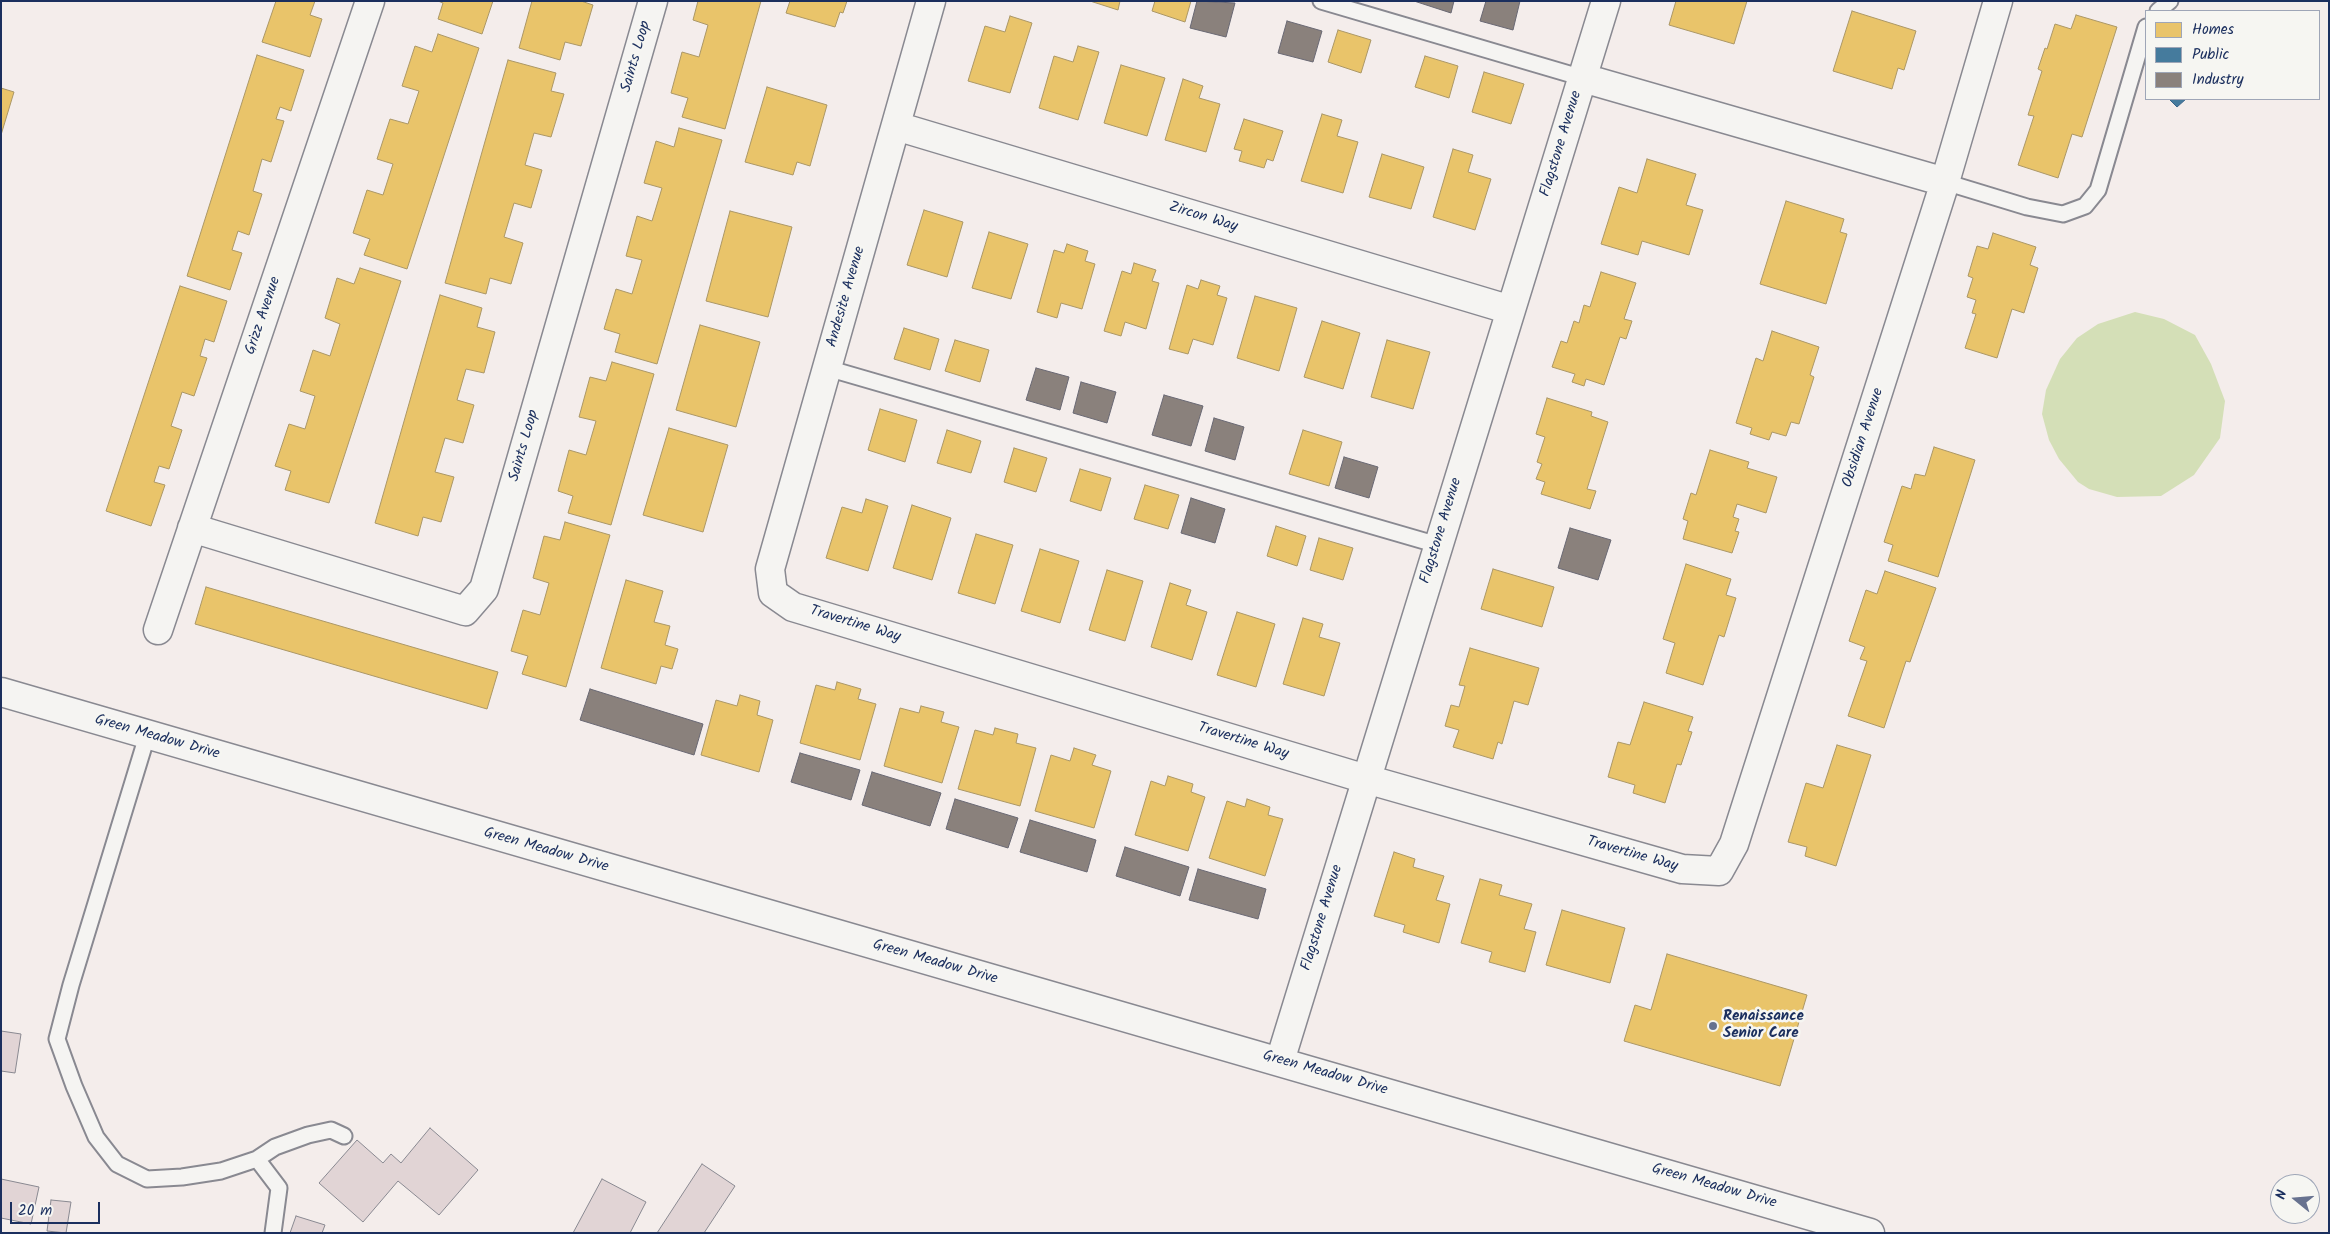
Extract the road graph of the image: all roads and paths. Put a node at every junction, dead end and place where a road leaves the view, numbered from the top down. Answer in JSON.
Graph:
{"nodes":[{"id":1,"x":370,"y":1,"type":"edge"},
{"id":2,"x":653,"y":1,"type":"edge"},
{"id":3,"x":932,"y":1,"type":"edge"},
{"id":4,"x":1321,"y":1,"type":"edge"},
{"id":5,"x":1606,"y":1,"type":"edge"},
{"id":6,"x":1998,"y":1,"type":"edge"},
{"id":7,"x":2170,"y":1,"type":"edge"},
{"id":8,"x":2159,"y":10,"type":"edge"},
{"id":9,"x":2145,"y":30,"type":"edge"},
{"id":10,"x":1583,"y":78,"type":"junction"},
{"id":11,"x":896,"y":126,"type":"junction"},
{"id":12,"x":1945,"y":182,"type":"junction"},
{"id":13,"x":1511,"y":310,"type":"junction"},
{"id":14,"x":827,"y":368,"type":"junction"},
{"id":15,"x":192,"y":528,"type":"junction"},
{"id":16,"x":1438,"y":545,"type":"junction"},
{"id":17,"x":773,"y":594,"type":"joint"},
{"id":18,"x":158,"y":630,"type":"dead end"},
{"id":19,"x":1,"y":692,"type":"edge"},
{"id":20,"x":147,"y":736,"type":"junction"},
{"id":21,"x":1366,"y":779,"type":"junction"},
{"id":22,"x":1718,"y":871,"type":"joint"},
{"id":23,"x":1280,"y":1061,"type":"junction"},
{"id":24,"x":344,"y":1136,"type":"dead end"},
{"id":25,"x":257,"y":1159,"type":"junction"},
{"id":26,"x":273,"y":1233,"type":"edge"},
{"id":27,"x":1870,"y":1233,"type":"edge"}],
"edges":[{"from":1,"to":15,"type":"street","name":"Grizz Avenue"},
{"from":2,"to":15,"type":"street","name":"Saints Loop"},
{"from":3,"to":11,"type":"street","name":"Andesite Avenue"},
{"from":4,"to":10,"type":"lane"},
{"from":5,"to":10,"type":"street","name":"Flagstone Avenue"},
{"from":6,"to":12,"type":"street","name":"Obsidian Avenue"},
{"from":7,"to":8,"type":"lane"},
{"from":9,"to":12,"type":"lane"},
{"from":10,"to":12,"type":"street"},
{"from":10,"to":13,"type":"street","name":"Flagstone Avenue"},
{"from":11,"to":13,"type":"street","name":"Zircon Way"},
{"from":11,"to":14,"type":"street","name":"Andesite Avenue"},
{"from":12,"to":22,"type":"street","name":"Obsidian Avenue"},
{"from":13,"to":16,"type":"street","name":"Flagstone Avenue"},
{"from":14,"to":16,"type":"lane"},
{"from":14,"to":17,"type":"street","name":"Andesite Avenue"},
{"from":15,"to":18,"type":"street","name":"Grizz Avenue"},
{"from":16,"to":21,"type":"street","name":"Flagstone Avenue"},
{"from":17,"to":21,"type":"street","name":"Travertine Way"},
{"from":19,"to":20,"type":"street","name":"Green Meadow Drive"},
{"from":20,"to":23,"type":"street","name":"Green Meadow Drive"},
{"from":20,"to":25,"type":"lane"},
{"from":21,"to":22,"type":"street","name":"Travertine Way"},
{"from":21,"to":23,"type":"street","name":"Flagstone Avenue"},
{"from":23,"to":27,"type":"street","name":"Green Meadow Drive"},
{"from":24,"to":25,"type":"lane"},
{"from":25,"to":26,"type":"lane"}]}
